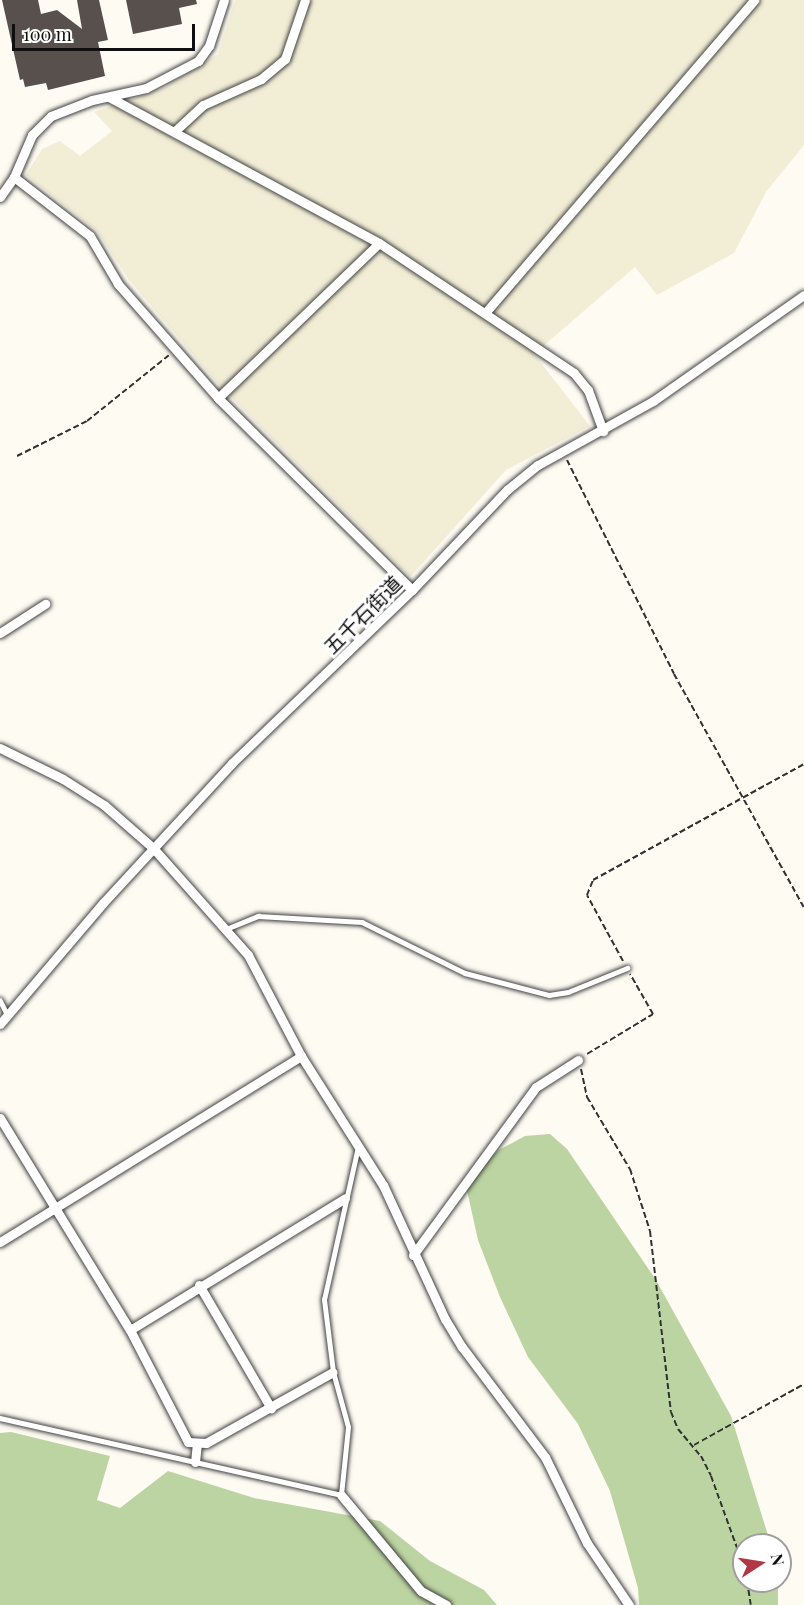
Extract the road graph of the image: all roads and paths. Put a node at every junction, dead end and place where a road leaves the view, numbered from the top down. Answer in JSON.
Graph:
{"nodes":[{"id":1,"x":224,"y":0,"type":"edge"},
{"id":2,"x":304,"y":0,"type":"edge"},
{"id":3,"x":754,"y":0,"type":"edge"},
{"id":4,"x":109,"y":97,"type":"junction"},
{"id":5,"x":175,"y":131,"type":"junction"},
{"id":6,"x":14,"y":177,"type":"junction"},
{"id":7,"x":0,"y":197,"type":"edge"},
{"id":8,"x":379,"y":243,"type":"junction"},
{"id":9,"x":804,"y":295,"type":"edge"},
{"id":10,"x":485,"y":313,"type":"junction"},
{"id":11,"x":176,"y":350,"type":"junction"},
{"id":12,"x":218,"y":398,"type":"junction"},
{"id":13,"x":603,"y":431,"type":"junction"},
{"id":14,"x":562,"y":451,"type":"junction"},
{"id":15,"x":17,"y":456,"type":"dead end"},
{"id":16,"x":412,"y":590,"type":"junction"},
{"id":17,"x":45,"y":604,"type":"dead end"},
{"id":18,"x":0,"y":633,"type":"edge"},
{"id":19,"x":0,"y":748,"type":"edge"},
{"id":20,"x":804,"y":764,"type":"edge"},
{"id":21,"x":744,"y":797,"type":"junction"},
{"id":22,"x":154,"y":849,"type":"junction"},
{"id":23,"x":804,"y":908,"type":"edge"},
{"id":24,"x":226,"y":928,"type":"junction"},
{"id":25,"x":627,"y":968,"type":"junction"},
{"id":26,"x":0,"y":1000,"type":"edge"},
{"id":27,"x":9,"y":1017,"type":"junction"},
{"id":28,"x":0,"y":1024,"type":"edge"},
{"id":29,"x":300,"y":1056,"type":"junction"},
{"id":30,"x":578,"y":1060,"type":"junction"},
{"id":31,"x":0,"y":1118,"type":"edge"},
{"id":32,"x":357,"y":1150,"type":"junction"},
{"id":33,"x":345,"y":1198,"type":"junction"},
{"id":34,"x":56,"y":1207,"type":"junction"},
{"id":35,"x":0,"y":1242,"type":"edge"},
{"id":36,"x":413,"y":1255,"type":"junction"},
{"id":37,"x":199,"y":1285,"type":"junction"},
{"id":38,"x":130,"y":1330,"type":"junction"},
{"id":39,"x":333,"y":1372,"type":"junction"},
{"id":40,"x":804,"y":1384,"type":"edge"},
{"id":41,"x":271,"y":1408,"type":"junction"},
{"id":42,"x":0,"y":1418,"type":"edge"},
{"id":43,"x":196,"y":1443,"type":"junction"},
{"id":44,"x":693,"y":1446,"type":"junction"},
{"id":45,"x":195,"y":1462,"type":"junction"},
{"id":46,"x":341,"y":1496,"type":"junction"},
{"id":47,"x":732,"y":1534,"type":"edge"},
{"id":48,"x":446,"y":1605,"type":"edge"},
{"id":49,"x":629,"y":1605,"type":"edge"}],
"edges":[{"from":1,"to":4,"type":"street"},
{"from":2,"to":5,"type":"street"},
{"from":3,"to":10,"type":"street"},
{"from":4,"to":5,"type":"street"},
{"from":4,"to":6,"type":"street"},
{"from":5,"to":8,"type":"street"},
{"from":6,"to":7,"type":"street"},
{"from":6,"to":11,"type":"street"},
{"from":8,"to":10,"type":"street"},
{"from":8,"to":12,"type":"street"},
{"from":9,"to":13,"type":"street","name":"五千石街道"},
{"from":10,"to":13,"type":"street"},
{"from":11,"to":12,"type":"street"},
{"from":11,"to":15,"type":"path"},
{"from":12,"to":16,"type":"street"},
{"from":13,"to":14,"type":"street","name":"五千石街道"},
{"from":14,"to":16,"type":"street","name":"五千石街道"},
{"from":14,"to":21,"type":"path"},
{"from":16,"to":22,"type":"street","name":"五千石街道"},
{"from":17,"to":18,"type":"street"},
{"from":19,"to":22,"type":"street"},
{"from":20,"to":21,"type":"path"},
{"from":21,"to":23,"type":"path"},
{"from":21,"to":25,"type":"path"},
{"from":22,"to":24,"type":"street"},
{"from":22,"to":27,"type":"street","name":"五千石街道"},
{"from":24,"to":25,"type":"lane"},
{"from":24,"to":29,"type":"street"},
{"from":25,"to":30,"type":"path"},
{"from":26,"to":27,"type":"lane"},
{"from":27,"to":28,"type":"street","name":"五千石街道"},
{"from":29,"to":32,"type":"street"},
{"from":29,"to":34,"type":"street"},
{"from":30,"to":36,"type":"street"},
{"from":30,"to":44,"type":"path"},
{"from":31,"to":34,"type":"street"},
{"from":32,"to":33,"type":"lane"},
{"from":32,"to":36,"type":"street"},
{"from":33,"to":37,"type":"street"},
{"from":33,"to":39,"type":"lane"},
{"from":34,"to":35,"type":"street"},
{"from":34,"to":38,"type":"street"},
{"from":36,"to":49,"type":"street"},
{"from":37,"to":38,"type":"street"},
{"from":37,"to":41,"type":"street"},
{"from":38,"to":43,"type":"street"},
{"from":39,"to":41,"type":"street"},
{"from":39,"to":46,"type":"lane"},
{"from":40,"to":44,"type":"path"},
{"from":41,"to":43,"type":"street"},
{"from":42,"to":45,"type":"lane"},
{"from":43,"to":45,"type":"street"},
{"from":44,"to":47,"type":"path"},
{"from":45,"to":46,"type":"lane"},
{"from":46,"to":48,"type":"street"}]}
